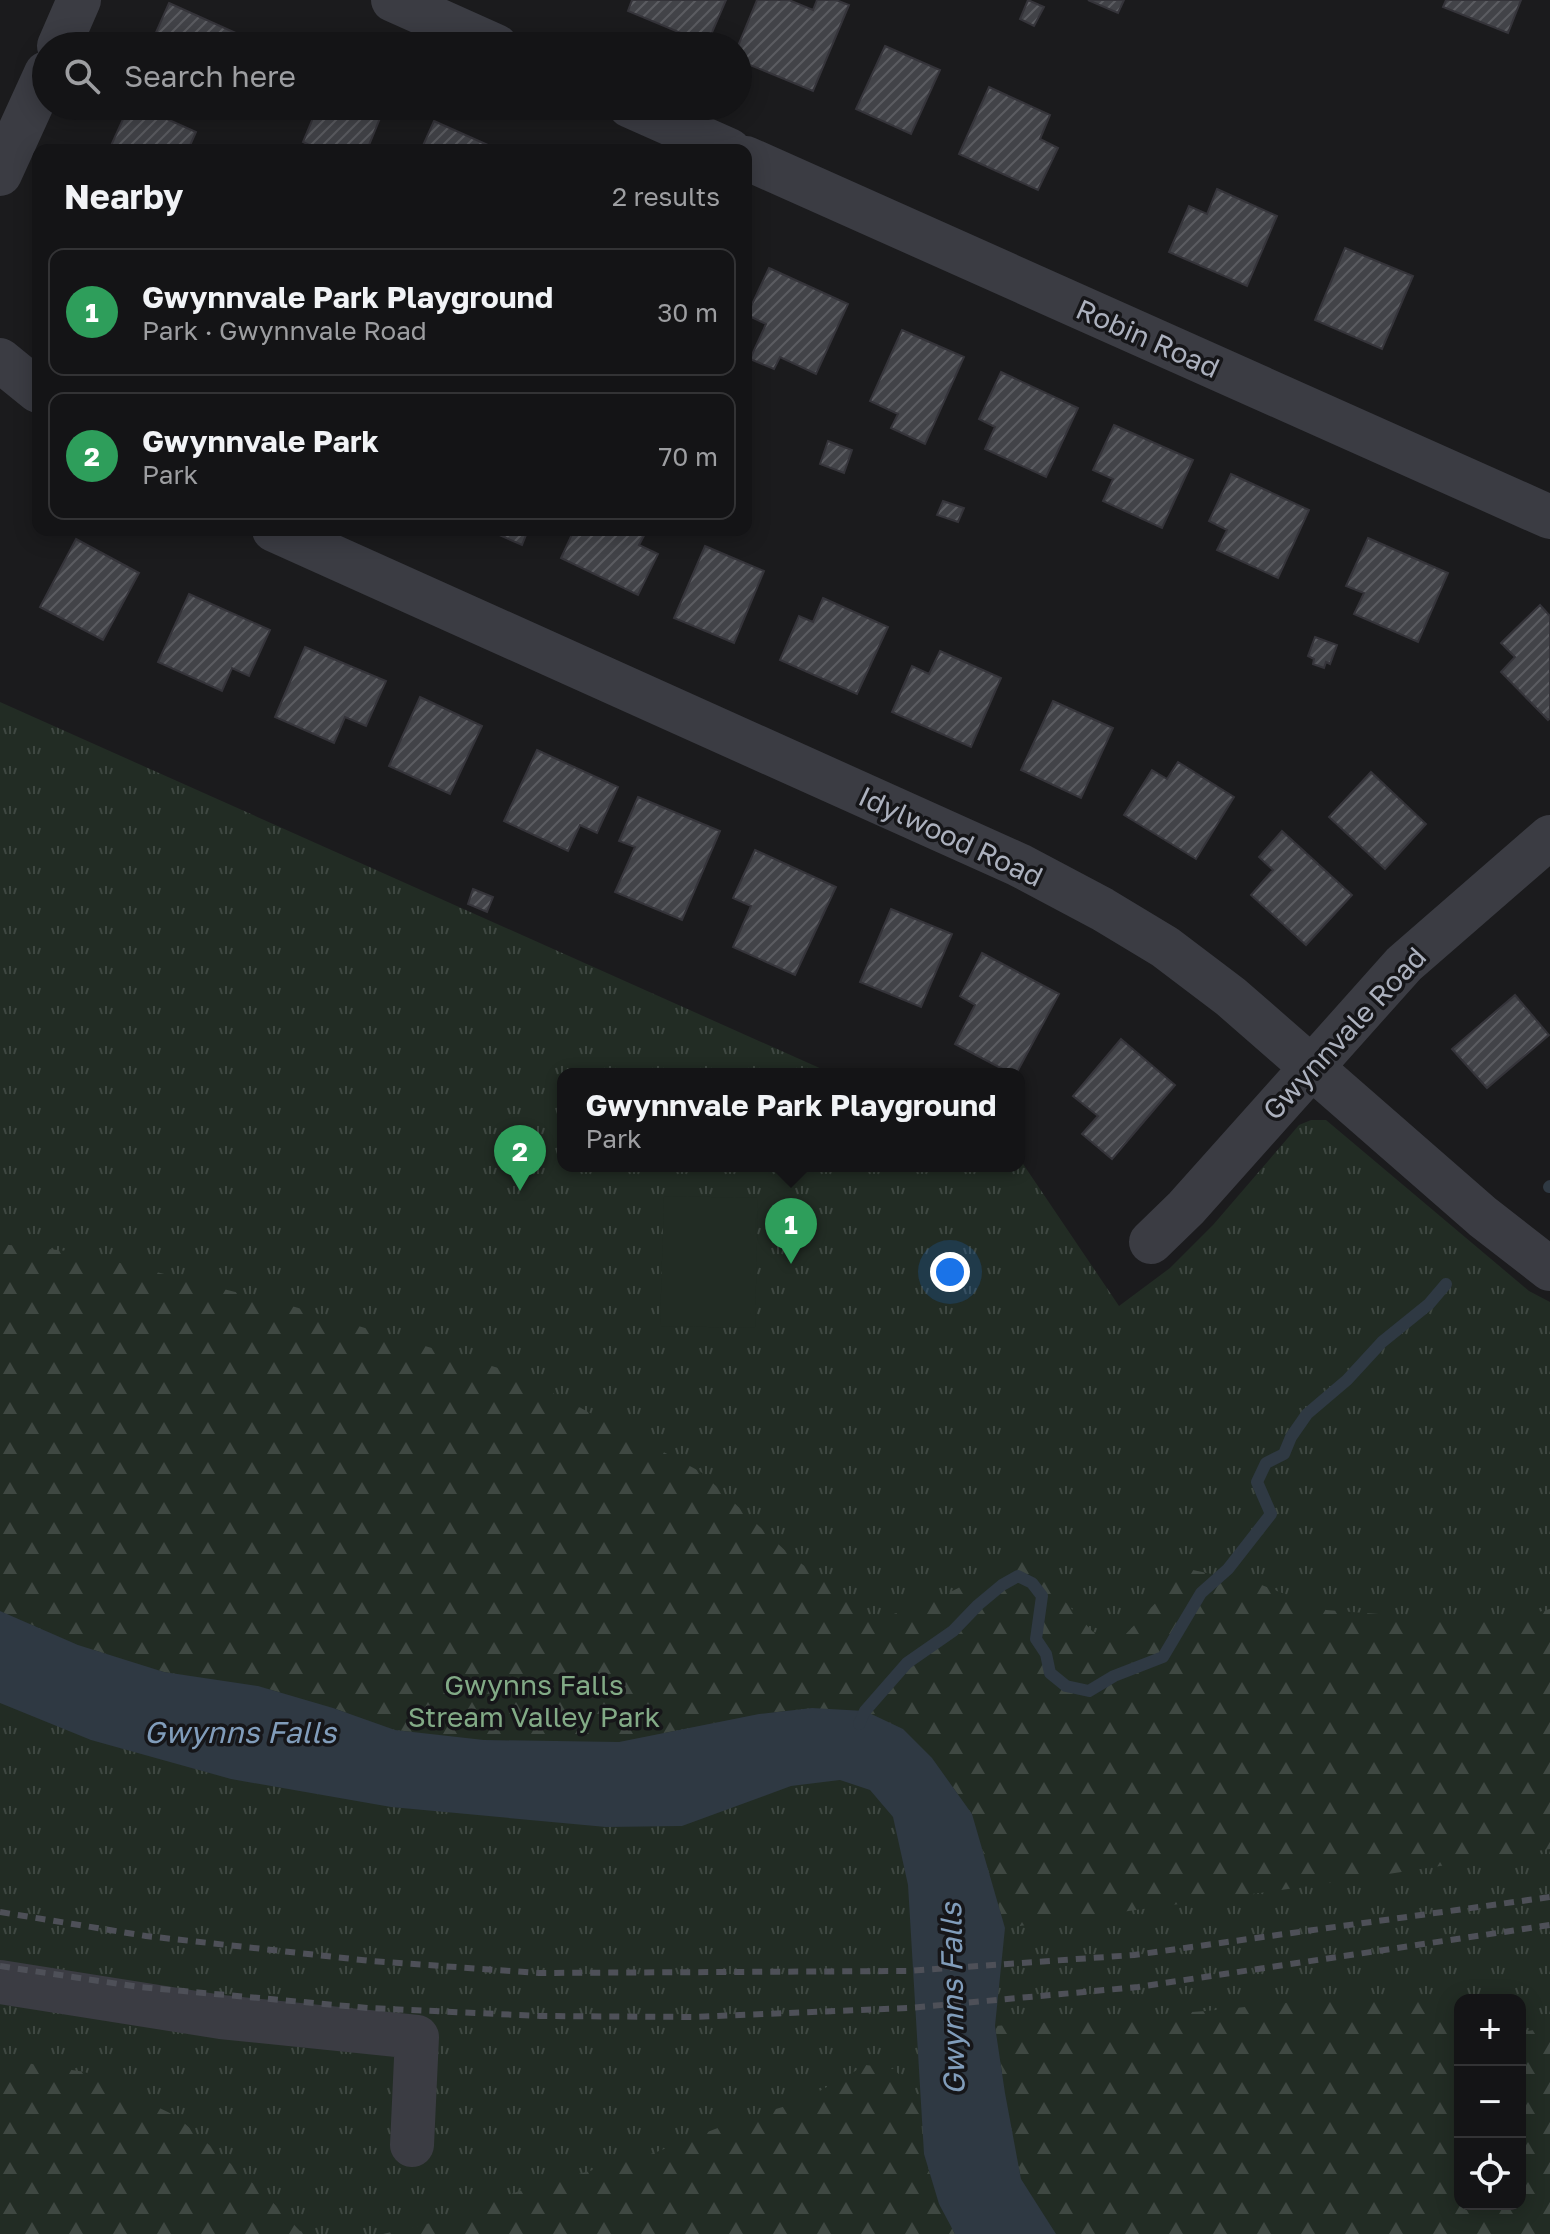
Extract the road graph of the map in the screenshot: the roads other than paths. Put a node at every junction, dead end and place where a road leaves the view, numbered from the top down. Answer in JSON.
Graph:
{"nodes":[{"id":1,"x":79,"y":0,"type":"edge"},
{"id":2,"x":393,"y":0,"type":"edge"},
{"id":3,"x":65,"y":32,"type":"edge"},
{"id":4,"x":465,"y":32,"type":"edge"},
{"id":5,"x":32,"y":104,"type":"edge"},
{"id":6,"x":662,"y":120,"type":"edge"},
{"id":7,"x":716,"y":144,"type":"edge"},
{"id":8,"x":752,"y":161,"type":"edge"},
{"id":9,"x":0,"y":174,"type":"edge"},
{"id":10,"x":0,"y":360,"type":"edge"},
{"id":11,"x":32,"y":386,"type":"edge"},
{"id":12,"x":1550,"y":517,"type":"edge"},
{"id":13,"x":287,"y":536,"type":"edge"},
{"id":14,"x":1550,"y":837,"type":"edge"},
{"id":15,"x":1310,"y":1067,"type":"junction"},
{"id":16,"x":1151,"y":1242,"type":"dead end"},
{"id":17,"x":1550,"y":1269,"type":"edge"},
{"id":18,"x":0,"y":1982,"type":"edge"},
{"id":19,"x":412,"y":2145,"type":"dead end"}],
"edges":[{"from":1,"to":3,"type":"street"},
{"from":2,"to":4,"type":"street"},
{"from":5,"to":9,"type":"street"},
{"from":6,"to":7,"type":"street"},
{"from":8,"to":12,"type":"street","name":"Robin Road"},
{"from":10,"to":11,"type":"street"},
{"from":13,"to":15,"type":"street","name":"Idylwood Road"},
{"from":14,"to":15,"type":"street","name":"Gwynnvale Road"},
{"from":15,"to":16,"type":"street","name":"Gwynnvale Road"},
{"from":15,"to":17,"type":"street","name":"Idylwood Road"},
{"from":18,"to":19,"type":"street"}]}
